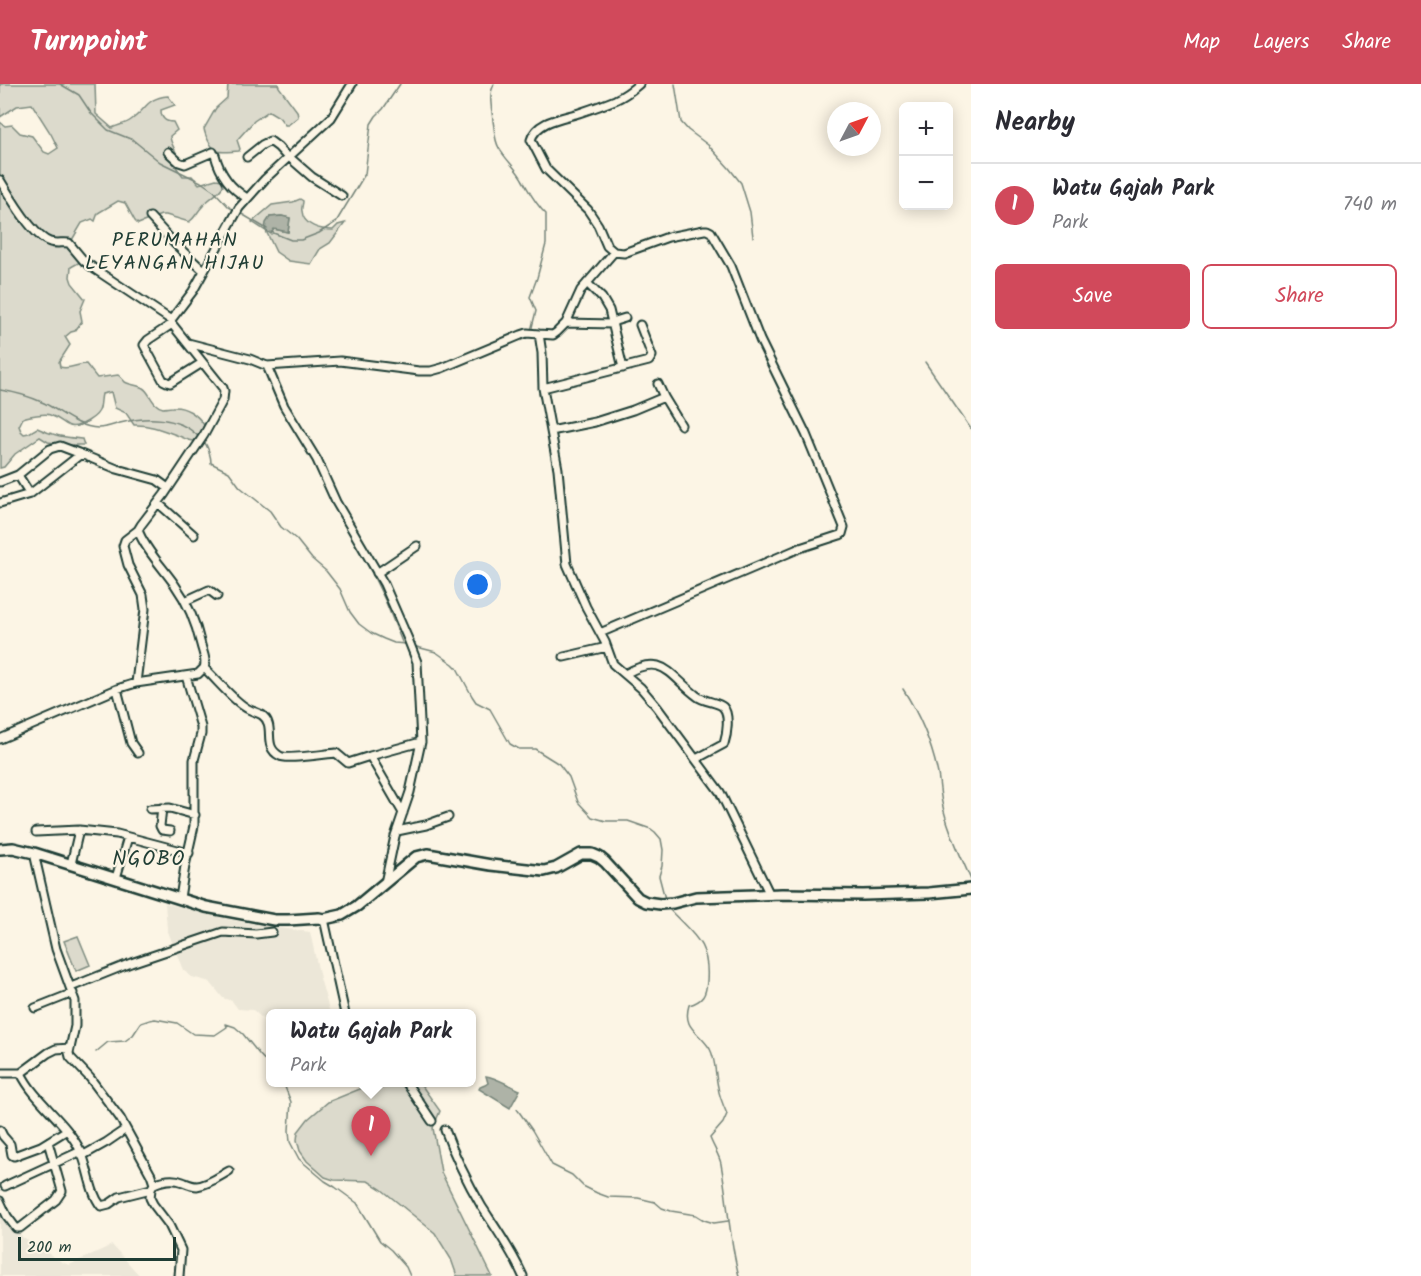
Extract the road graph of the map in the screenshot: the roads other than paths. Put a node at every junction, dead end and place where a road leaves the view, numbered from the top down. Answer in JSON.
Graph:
{"nodes":[{"id":1,"x":352,"y":84,"type":"edge"},
{"id":2,"x":639,"y":84,"type":"edge"},
{"id":3,"x":168,"y":152,"type":"dead end"},
{"id":4,"x":247,"y":157,"type":"dead end"},
{"id":5,"x":288,"y":158,"type":"junction"},
{"id":6,"x":0,"y":180,"type":"edge"},
{"id":7,"x":342,"y":196,"type":"dead end"},
{"id":8,"x":247,"y":198,"type":"junction"},
{"id":9,"x":150,"y":217,"type":"dead end"},
{"id":10,"x":614,"y":252,"type":"junction"},
{"id":11,"x":204,"y":271,"type":"junction"},
{"id":12,"x":587,"y":283,"type":"junction"},
{"id":13,"x":625,"y":318,"type":"dead end"},
{"id":14,"x":171,"y":322,"type":"junction"},
{"id":15,"x":566,"y":323,"type":"junction"},
{"id":16,"x":613,"y":323,"type":"junction"},
{"id":17,"x":640,"y":325,"type":"dead end"},
{"id":18,"x":533,"y":334,"type":"junction"},
{"id":19,"x":188,"y":343,"type":"junction"},
{"id":20,"x":202,"y":363,"type":"junction"},
{"id":21,"x":267,"y":366,"type":"junction"},
{"id":22,"x":623,"y":368,"type":"junction"},
{"id":23,"x":658,"y":384,"type":"dead end"},
{"id":24,"x":543,"y":388,"type":"junction"},
{"id":25,"x":664,"y":397,"type":"junction"},
{"id":26,"x":681,"y":425,"type":"dead end"},
{"id":27,"x":551,"y":431,"type":"junction"},
{"id":28,"x":81,"y":454,"type":"junction"},
{"id":29,"x":18,"y":475,"type":"junction"},
{"id":30,"x":0,"y":482,"type":"edge"},
{"id":31,"x":168,"y":488,"type":"junction"},
{"id":32,"x":30,"y":494,"type":"junction"},
{"id":33,"x":158,"y":502,"type":"junction"},
{"id":34,"x":0,"y":503,"type":"edge"},
{"id":35,"x":138,"y":530,"type":"junction"},
{"id":36,"x":194,"y":535,"type":"dead end"},
{"id":37,"x":417,"y":546,"type":"dead end"},
{"id":38,"x":377,"y":573,"type":"junction"},
{"id":39,"x":217,"y":596,"type":"dead end"},
{"id":40,"x":185,"y":601,"type":"junction"},
{"id":41,"x":600,"y":633,"type":"junction"},
{"id":42,"x":607,"y":647,"type":"junction"},
{"id":43,"x":564,"y":657,"type":"dead end"},
{"id":44,"x":204,"y":668,"type":"junction"},
{"id":45,"x":186,"y":675,"type":"junction"},
{"id":46,"x":625,"y":675,"type":"junction"},
{"id":47,"x":136,"y":683,"type":"junction"},
{"id":48,"x":117,"y":689,"type":"junction"},
{"id":49,"x":0,"y":739,"type":"edge"},
{"id":50,"x":421,"y":742,"type":"junction"},
{"id":51,"x":138,"y":753,"type":"dead end"},
{"id":52,"x":370,"y":756,"type":"junction"},
{"id":53,"x":696,"y":759,"type":"junction"},
{"id":54,"x":162,"y":808,"type":"junction"},
{"id":55,"x":150,"y":809,"type":"dead end"},
{"id":56,"x":403,"y":813,"type":"junction"},
{"id":57,"x":195,"y":815,"type":"junction"},
{"id":58,"x":448,"y":817,"type":"dead end"},
{"id":59,"x":79,"y":830,"type":"junction"},
{"id":60,"x":170,"y":831,"type":"dead end"},
{"id":61,"x":397,"y":831,"type":"junction"},
{"id":62,"x":36,"y":832,"type":"dead end"},
{"id":63,"x":128,"y":837,"type":"junction"},
{"id":64,"x":0,"y":849,"type":"edge"},
{"id":65,"x":34,"y":853,"type":"junction"},
{"id":66,"x":189,"y":853,"type":"junction"},
{"id":67,"x":70,"y":864,"type":"junction"},
{"id":68,"x":116,"y":878,"type":"junction"},
{"id":69,"x":385,"y":883,"type":"junction"},
{"id":70,"x":970,"y":889,"type":"edge"},
{"id":71,"x":770,"y":895,"type":"junction"},
{"id":72,"x":180,"y":898,"type":"junction"},
{"id":73,"x":324,"y":919,"type":"junction"},
{"id":74,"x":272,"y":932,"type":"dead end"},
{"id":75,"x":72,"y":990,"type":"junction"},
{"id":76,"x":34,"y":1008,"type":"dead end"},
{"id":77,"x":344,"y":1009,"type":"edge"},
{"id":78,"x":70,"y":1048,"type":"junction"},
{"id":79,"x":0,"y":1073,"type":"edge"},
{"id":80,"x":21,"y":1073,"type":"junction"},
{"id":81,"x":409,"y":1087,"type":"edge"},
{"id":82,"x":432,"y":1121,"type":"dead end"},
{"id":83,"x":126,"y":1129,"type":"junction"},
{"id":84,"x":0,"y":1130,"type":"edge"},
{"id":85,"x":67,"y":1130,"type":"junction"},
{"id":86,"x":445,"y":1130,"type":"dead end"},
{"id":87,"x":48,"y":1142,"type":"junction"},
{"id":88,"x":81,"y":1154,"type":"junction"},
{"id":89,"x":55,"y":1164,"type":"junction"},
{"id":90,"x":229,"y":1171,"type":"dead end"},
{"id":91,"x":5,"y":1186,"type":"dead end"},
{"id":92,"x":152,"y":1187,"type":"junction"},
{"id":93,"x":0,"y":1201,"type":"edge"},
{"id":94,"x":179,"y":1276,"type":"edge"},
{"id":95,"x":523,"y":1276,"type":"edge"}],
"edges":[{"from":1,"to":5,"type":"street"},
{"from":2,"to":10,"type":"street"},
{"from":3,"to":8,"type":"street"},
{"from":4,"to":5,"type":"street"},
{"from":5,"to":7,"type":"street"},
{"from":5,"to":8,"type":"street"},
{"from":6,"to":14,"type":"street"},
{"from":8,"to":11,"type":"street"},
{"from":9,"to":11,"type":"street"},
{"from":10,"to":12,"type":"street"},
{"from":10,"to":41,"type":"street"},
{"from":11,"to":14,"type":"street"},
{"from":12,"to":15,"type":"street"},
{"from":12,"to":16,"type":"street"},
{"from":13,"to":16,"type":"street"},
{"from":14,"to":19,"type":"street"},
{"from":14,"to":20,"type":"street"},
{"from":15,"to":16,"type":"street"},
{"from":15,"to":18,"type":"street"},
{"from":16,"to":22,"type":"street"},
{"from":17,"to":22,"type":"street"},
{"from":18,"to":21,"type":"street"},
{"from":18,"to":24,"type":"street"},
{"from":19,"to":20,"type":"street"},
{"from":19,"to":21,"type":"street"},
{"from":20,"to":31,"type":"street"},
{"from":21,"to":38,"type":"street"},
{"from":22,"to":24,"type":"street"},
{"from":23,"to":25,"type":"street"},
{"from":24,"to":27,"type":"street"},
{"from":25,"to":26,"type":"street"},
{"from":25,"to":27,"type":"street"},
{"from":27,"to":41,"type":"street"},
{"from":28,"to":29,"type":"street"},
{"from":28,"to":31,"type":"street"},
{"from":28,"to":32,"type":"street"},
{"from":29,"to":30,"type":"street"},
{"from":29,"to":32,"type":"street"},
{"from":31,"to":33,"type":"street"},
{"from":32,"to":34,"type":"street"},
{"from":33,"to":35,"type":"street"},
{"from":33,"to":36,"type":"street"},
{"from":35,"to":40,"type":"street"},
{"from":35,"to":47,"type":"street"},
{"from":37,"to":38,"type":"street"},
{"from":38,"to":50,"type":"street"},
{"from":39,"to":40,"type":"street"},
{"from":40,"to":44,"type":"street"},
{"from":41,"to":42,"type":"street"},
{"from":42,"to":43,"type":"street"},
{"from":42,"to":46,"type":"street"},
{"from":44,"to":45,"type":"street"},
{"from":44,"to":52,"type":"street"},
{"from":45,"to":47,"type":"street"},
{"from":45,"to":57,"type":"street"},
{"from":46,"to":53,"type":"street"},
{"from":46,"to":53,"type":"street"},
{"from":47,"to":48,"type":"street"},
{"from":48,"to":49,"type":"street"},
{"from":48,"to":51,"type":"street"},
{"from":50,"to":52,"type":"street"},
{"from":50,"to":56,"type":"street"},
{"from":52,"to":56,"type":"street"},
{"from":53,"to":71,"type":"street"},
{"from":54,"to":55,"type":"street"},
{"from":54,"to":57,"type":"street"},
{"from":54,"to":60,"type":"street"},
{"from":56,"to":61,"type":"street"},
{"from":57,"to":66,"type":"street"},
{"from":58,"to":61,"type":"street"},
{"from":59,"to":62,"type":"street"},
{"from":59,"to":63,"type":"street"},
{"from":59,"to":67,"type":"street"},
{"from":61,"to":69,"type":"street"},
{"from":63,"to":66,"type":"street"},
{"from":63,"to":68,"type":"street"},
{"from":64,"to":65,"type":"main road"},
{"from":65,"to":67,"type":"main road"},
{"from":65,"to":75,"type":"street"},
{"from":66,"to":72,"type":"street"},
{"from":67,"to":68,"type":"main road"},
{"from":68,"to":72,"type":"main road"},
{"from":69,"to":71,"type":"main road"},
{"from":69,"to":73,"type":"main road"},
{"from":70,"to":71,"type":"main road"},
{"from":72,"to":73,"type":"main road"},
{"from":73,"to":77,"type":"street"},
{"from":74,"to":75,"type":"street"},
{"from":75,"to":76,"type":"street"},
{"from":75,"to":78,"type":"street"},
{"from":78,"to":80,"type":"street"},
{"from":78,"to":83,"type":"street"},
{"from":79,"to":80,"type":"street"},
{"from":80,"to":85,"type":"street"},
{"from":81,"to":82,"type":"street"},
{"from":83,"to":88,"type":"street"},
{"from":83,"to":92,"type":"street"},
{"from":84,"to":87,"type":"street"},
{"from":85,"to":87,"type":"street"},
{"from":85,"to":88,"type":"street"},
{"from":86,"to":95,"type":"street"},
{"from":87,"to":89,"type":"street"},
{"from":88,"to":89,"type":"street"},
{"from":88,"to":92,"type":"street"},
{"from":89,"to":91,"type":"street"},
{"from":89,"to":93,"type":"street"},
{"from":90,"to":92,"type":"street"},
{"from":92,"to":94,"type":"street"}]}
